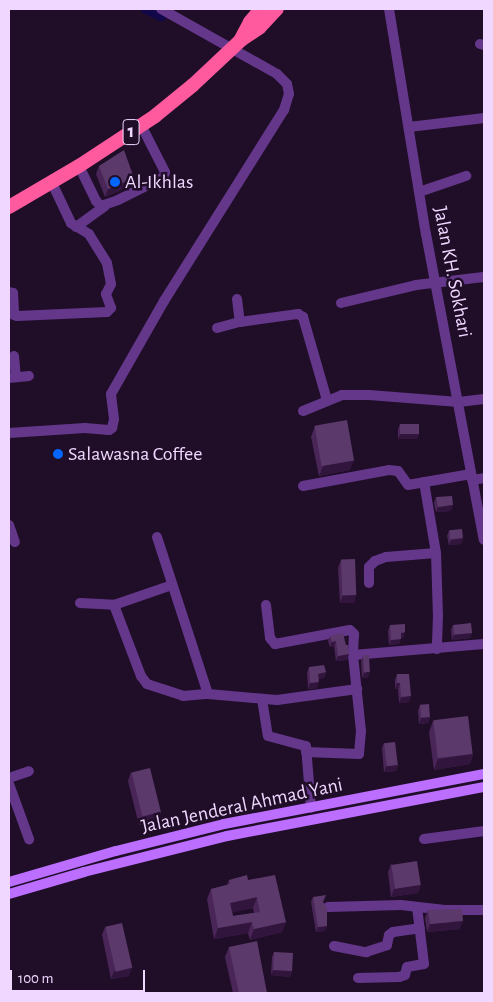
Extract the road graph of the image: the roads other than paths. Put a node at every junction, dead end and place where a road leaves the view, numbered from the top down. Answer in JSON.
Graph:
{"nodes":[{"id":1,"x":161,"y":9,"type":"edge"},
{"id":2,"x":261,"y":9,"type":"edge"},
{"id":3,"x":277,"y":9,"type":"edge"},
{"id":4,"x":389,"y":9,"type":"edge"},
{"id":5,"x":237,"y":44,"type":"junction"},
{"id":6,"x":484,"y":118,"type":"edge"},
{"id":7,"x":141,"y":126,"type":"junction"},
{"id":8,"x":409,"y":127,"type":"junction"},
{"id":9,"x":79,"y":166,"type":"junction"},
{"id":10,"x":466,"y":176,"type":"dead end"},
{"id":11,"x":52,"y":183,"type":"junction"},
{"id":12,"x":419,"y":192,"type":"junction"},
{"id":13,"x":105,"y":206,"type":"junction"},
{"id":14,"x":9,"y":207,"type":"edge"},
{"id":15,"x":76,"y":227,"type":"junction"},
{"id":16,"x":484,"y":277,"type":"edge"},
{"id":17,"x":435,"y":282,"type":"junction"},
{"id":18,"x":9,"y":292,"type":"edge"},
{"id":19,"x":237,"y":299,"type":"dead end"},
{"id":20,"x":341,"y":303,"type":"dead end"},
{"id":21,"x":240,"y":322,"type":"junction"},
{"id":22,"x":216,"y":328,"type":"dead end"},
{"id":23,"x":14,"y":356,"type":"dead end"},
{"id":24,"x":29,"y":376,"type":"dead end"},
{"id":25,"x":12,"y":378,"type":"edge"},
{"id":26,"x":484,"y":399,"type":"edge"},
{"id":27,"x":327,"y":400,"type":"junction"},
{"id":28,"x":459,"y":402,"type":"junction"},
{"id":29,"x":303,"y":411,"type":"dead end"},
{"id":30,"x":9,"y":433,"type":"edge"},
{"id":31,"x":472,"y":477,"type":"junction"},
{"id":32,"x":484,"y":478,"type":"edge"},
{"id":33,"x":424,"y":482,"type":"junction"},
{"id":34,"x":303,"y":486,"type":"dead end"},
{"id":35,"x":9,"y":525,"type":"edge"},
{"id":36,"x":157,"y":537,"type":"dead end"},
{"id":37,"x":484,"y":540,"type":"edge"},
{"id":38,"x":15,"y":542,"type":"dead end"},
{"id":39,"x":436,"y":552,"type":"junction"},
{"id":40,"x":369,"y":583,"type":"dead end"},
{"id":41,"x":172,"y":585,"type":"junction"},
{"id":42,"x":80,"y":603,"type":"dead end"},
{"id":43,"x":114,"y":605,"type":"junction"},
{"id":44,"x":266,"y":605,"type":"dead end"},
{"id":45,"x":484,"y":644,"type":"edge"},
{"id":46,"x":437,"y":649,"type":"junction"},
{"id":47,"x":354,"y":655,"type":"junction"},
{"id":48,"x":357,"y":689,"type":"junction"},
{"id":49,"x":208,"y":694,"type":"junction"},
{"id":50,"x":262,"y":699,"type":"junction"},
{"id":51,"x":306,"y":752,"type":"junction"},
{"id":52,"x":28,"y":771,"type":"dead end"},
{"id":53,"x":484,"y":774,"type":"edge"},
{"id":54,"x":9,"y":778,"type":"edge"},
{"id":55,"x":9,"y":784,"type":"edge"},
{"id":56,"x":484,"y":787,"type":"edge"},
{"id":57,"x":312,"y":808,"type":"junction"},
{"id":58,"x":224,"y":824,"type":"junction"},
{"id":59,"x":484,"y":831,"type":"edge"},
{"id":60,"x":227,"y":836,"type":"junction"},
{"id":61,"x":29,"y":839,"type":"dead end"},
{"id":62,"x":424,"y":839,"type":"dead end"},
{"id":63,"x":9,"y":882,"type":"edge"},
{"id":64,"x":9,"y":894,"type":"edge"},
{"id":65,"x":328,"y":907,"type":"edge"},
{"id":66,"x":417,"y":907,"type":"junction"},
{"id":67,"x":484,"y":910,"type":"edge"},
{"id":68,"x":420,"y":928,"type":"junction"},
{"id":69,"x":334,"y":946,"type":"dead end"},
{"id":70,"x":358,"y":978,"type":"dead end"}],
"edges":[{"from":1,"to":5,"type":"street"},
{"from":2,"to":5,"type":"highway","number":"1"},
{"from":3,"to":5,"type":"highway","number":"1"},
{"from":4,"to":8,"type":"street","name":"Jalan KH. Sokhari"},
{"from":5,"to":7,"type":"highway","number":"1"},
{"from":5,"to":30,"type":"street"},
{"from":6,"to":8,"type":"street"},
{"from":7,"to":9,"type":"highway","number":"1"},
{"from":7,"to":13,"type":"street"},
{"from":8,"to":12,"type":"street","name":"Jalan KH. Sokhari"},
{"from":9,"to":11,"type":"highway","number":"1"},
{"from":9,"to":13,"type":"street"},
{"from":10,"to":12,"type":"street"},
{"from":11,"to":14,"type":"highway","number":"1"},
{"from":11,"to":15,"type":"street"},
{"from":12,"to":17,"type":"street","name":"Jalan KH. Sokhari"},
{"from":13,"to":15,"type":"street"},
{"from":15,"to":18,"type":"street"},
{"from":16,"to":17,"type":"street"},
{"from":17,"to":20,"type":"street"},
{"from":17,"to":28,"type":"street","name":"Jalan KH. Sokhari"},
{"from":19,"to":21,"type":"street"},
{"from":21,"to":22,"type":"street"},
{"from":21,"to":27,"type":"street"},
{"from":23,"to":25,"type":"street"},
{"from":24,"to":25,"type":"street"},
{"from":26,"to":28,"type":"street"},
{"from":27,"to":28,"type":"street"},
{"from":27,"to":29,"type":"street"},
{"from":28,"to":31,"type":"street","name":"Jalan KH. Sokhari"},
{"from":31,"to":32,"type":"street"},
{"from":31,"to":33,"type":"street"},
{"from":31,"to":37,"type":"street","name":"Jalan KH. Sokhari"},
{"from":33,"to":34,"type":"street"},
{"from":33,"to":39,"type":"street"},
{"from":35,"to":38,"type":"street"},
{"from":36,"to":41,"type":"street"},
{"from":39,"to":40,"type":"street"},
{"from":39,"to":46,"type":"street"},
{"from":41,"to":43,"type":"street"},
{"from":41,"to":49,"type":"street"},
{"from":42,"to":43,"type":"street"},
{"from":43,"to":49,"type":"street"},
{"from":44,"to":47,"type":"street"},
{"from":45,"to":46,"type":"street"},
{"from":46,"to":47,"type":"street"},
{"from":47,"to":48,"type":"street"},
{"from":48,"to":50,"type":"street"},
{"from":48,"to":51,"type":"street"},
{"from":49,"to":50,"type":"street"},
{"from":50,"to":51,"type":"street"},
{"from":51,"to":57,"type":"street"},
{"from":52,"to":54,"type":"street"},
{"from":53,"to":57,"type":"main road","name":"Jalan Jenderal Ahmad Yani"},
{"from":55,"to":61,"type":"street"},
{"from":56,"to":60,"type":"main road","name":"Jalan Jenderal Ahmad Yani"},
{"from":57,"to":58,"type":"main road","name":"Jalan Jenderal Ahmad Yani"},
{"from":58,"to":60,"type":"main road"},
{"from":58,"to":63,"type":"main road","name":"Jalan Jenderal Ahmad Yani"},
{"from":59,"to":62,"type":"street"},
{"from":60,"to":64,"type":"main road","name":"Jalan Jenderal Ahmad Yani"},
{"from":65,"to":66,"type":"street"},
{"from":66,"to":67,"type":"street"},
{"from":66,"to":68,"type":"street"},
{"from":68,"to":69,"type":"street"},
{"from":68,"to":70,"type":"street"}]}
